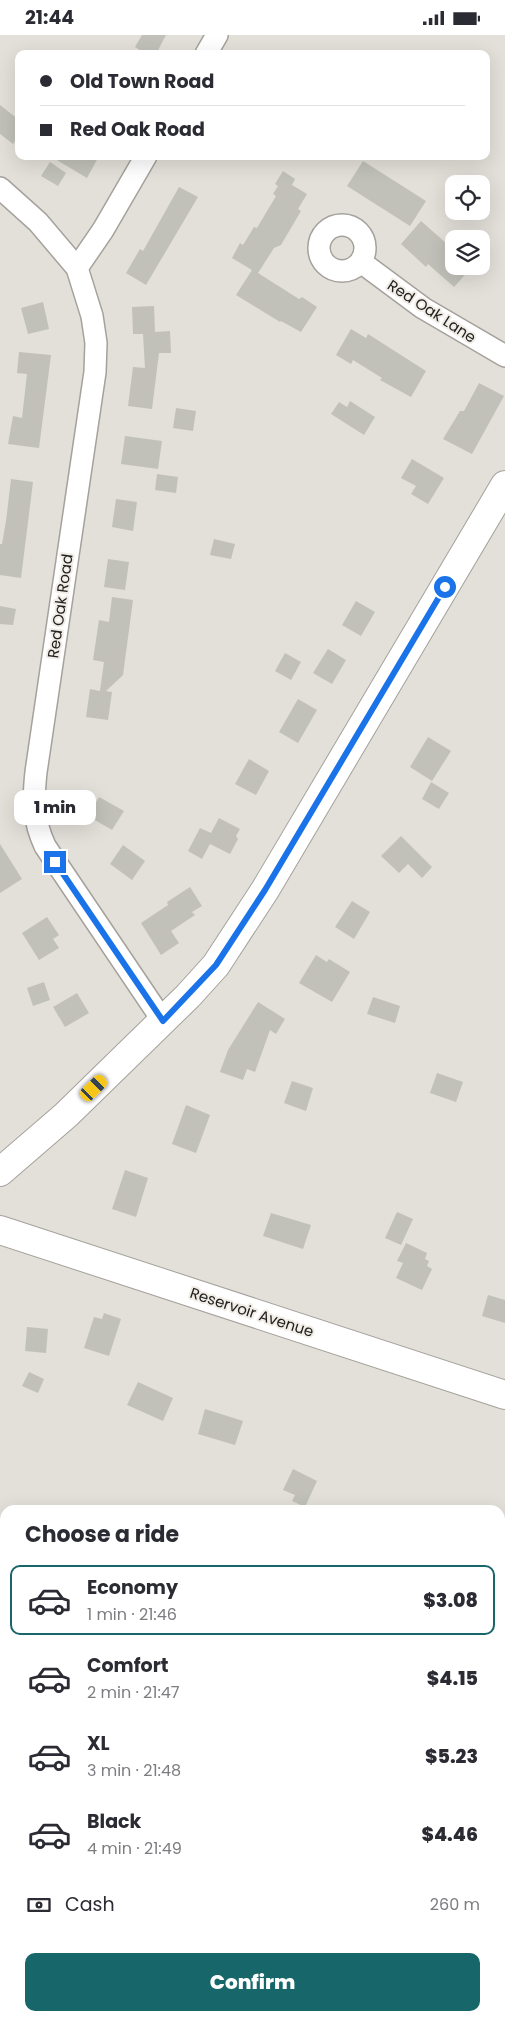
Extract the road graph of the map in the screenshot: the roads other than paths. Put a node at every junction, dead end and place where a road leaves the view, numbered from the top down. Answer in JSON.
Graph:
{"nodes":[{"id":1,"x":217,"y":35,"type":"edge"},
{"id":2,"x":208,"y":50,"type":"edge"},
{"id":3,"x":144,"y":160,"type":"edge"},
{"id":4,"x":0,"y":188,"type":"edge"},
{"id":5,"x":361,"y":262,"type":"dead end"},
{"id":6,"x":77,"y":268,"type":"junction"},
{"id":7,"x":505,"y":356,"type":"edge"},
{"id":8,"x":505,"y":485,"type":"edge"},
{"id":9,"x":163,"y":1021,"type":"junction"},
{"id":10,"x":0,"y":1172,"type":"edge"},
{"id":11,"x":0,"y":1229,"type":"edge"},
{"id":12,"x":505,"y":1395,"type":"edge"}],
"edges":[{"from":1,"to":2,"type":"street"},
{"from":3,"to":6,"type":"street"},
{"from":4,"to":6,"type":"street","name":"Red Oak Road"},
{"from":5,"to":7,"type":"street","name":"Red Oak Lane"},
{"from":6,"to":9,"type":"street","name":"Red Oak Road"},
{"from":8,"to":9,"type":"main road"},
{"from":9,"to":10,"type":"main road"},
{"from":11,"to":12,"type":"main road","name":"Reservoir Avenue"}]}
